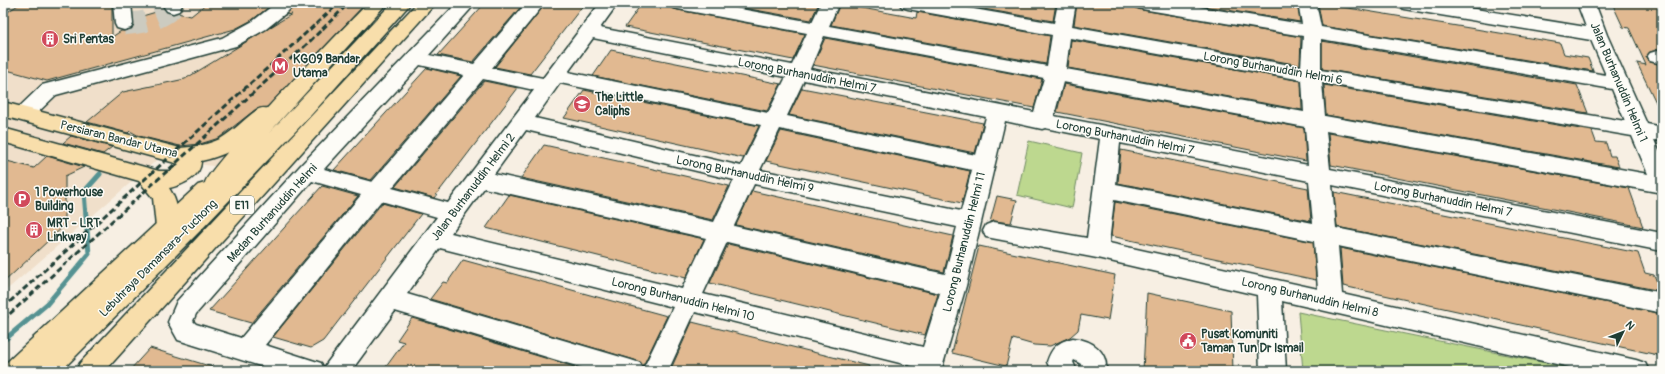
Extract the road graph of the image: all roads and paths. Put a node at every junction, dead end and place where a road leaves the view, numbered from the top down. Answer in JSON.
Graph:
{"nodes":[{"id":1,"x":122,"y":3,"type":"edge"},
{"id":2,"x":287,"y":3,"type":"edge"},
{"id":3,"x":378,"y":3,"type":"edge"},
{"id":4,"x":402,"y":3,"type":"edge"},
{"id":5,"x":427,"y":3,"type":"edge"},
{"id":6,"x":436,"y":3,"type":"edge"},
{"id":7,"x":467,"y":3,"type":"edge"},
{"id":8,"x":536,"y":3,"type":"edge"},
{"id":9,"x":610,"y":3,"type":"edge"},
{"id":10,"x":678,"y":3,"type":"edge"},
{"id":11,"x":830,"y":3,"type":"edge"},
{"id":12,"x":908,"y":3,"type":"edge"},
{"id":13,"x":1067,"y":3,"type":"edge"},
{"id":14,"x":1142,"y":3,"type":"edge"},
{"id":15,"x":1307,"y":3,"type":"edge"},
{"id":16,"x":1404,"y":3,"type":"edge"},
{"id":17,"x":1586,"y":3,"type":"edge"},
{"id":18,"x":1456,"y":7,"type":"edge"},
{"id":19,"x":124,"y":24,"type":"dead end"},
{"id":20,"x":818,"y":30,"type":"junction"},
{"id":21,"x":1062,"y":30,"type":"junction"},
{"id":22,"x":588,"y":31,"type":"junction"},
{"id":23,"x":1312,"y":32,"type":"junction"},
{"id":24,"x":1598,"y":35,"type":"junction"},
{"id":25,"x":394,"y":39,"type":"junction"},
{"id":26,"x":416,"y":58,"type":"junction"},
{"id":27,"x":323,"y":62,"type":"junction"},
{"id":28,"x":480,"y":71,"type":"junction"},
{"id":29,"x":798,"y":73,"type":"junction"},
{"id":30,"x":1055,"y":74,"type":"junction"},
{"id":31,"x":1310,"y":75,"type":"junction"},
{"id":32,"x":552,"y":81,"type":"junction"},
{"id":33,"x":1620,"y":84,"type":"junction"},
{"id":34,"x":320,"y":93,"type":"junction"},
{"id":35,"x":3,"y":109,"type":"edge"},
{"id":36,"x":997,"y":112,"type":"junction"},
{"id":37,"x":31,"y":116,"type":"junction"},
{"id":38,"x":774,"y":121,"type":"junction"},
{"id":39,"x":1315,"y":121,"type":"junction"},
{"id":40,"x":521,"y":122,"type":"junction"},
{"id":41,"x":1042,"y":122,"type":"junction"},
{"id":42,"x":1638,"y":130,"type":"junction"},
{"id":43,"x":1111,"y":134,"type":"junction"},
{"id":44,"x":1662,"y":134,"type":"edge"},
{"id":45,"x":6,"y":138,"type":"edge"},
{"id":46,"x":180,"y":156,"type":"junction"},
{"id":47,"x":983,"y":164,"type":"junction"},
{"id":48,"x":308,"y":172,"type":"junction"},
{"id":49,"x":1320,"y":174,"type":"junction"},
{"id":50,"x":146,"y":175,"type":"junction"},
{"id":51,"x":747,"y":175,"type":"junction"},
{"id":52,"x":479,"y":179,"type":"junction"},
{"id":53,"x":215,"y":182,"type":"junction"},
{"id":54,"x":1662,"y":183,"type":"edge"},
{"id":55,"x":1105,"y":190,"type":"junction"},
{"id":56,"x":377,"y":191,"type":"junction"},
{"id":57,"x":452,"y":214,"type":"junction"},
{"id":58,"x":970,"y":221,"type":"junction"},
{"id":59,"x":167,"y":227,"type":"junction"},
{"id":60,"x":994,"y":231,"type":"dead end"},
{"id":61,"x":721,"y":232,"type":"junction"},
{"id":62,"x":1326,"y":234,"type":"junction"},
{"id":63,"x":435,"y":238,"type":"junction"},
{"id":64,"x":1662,"y":242,"type":"edge"},
{"id":65,"x":1097,"y":249,"type":"junction"},
{"id":66,"x":954,"y":286,"type":"junction"},
{"id":67,"x":1269,"y":288,"type":"junction"},
{"id":68,"x":389,"y":300,"type":"junction"},
{"id":69,"x":688,"y":300,"type":"junction"},
{"id":70,"x":1331,"y":303,"type":"junction"},
{"id":71,"x":1662,"y":303,"type":"edge"},
{"id":72,"x":246,"y":350,"type":"junction"},
{"id":73,"x":930,"y":365,"type":"edge"},
{"id":74,"x":16,"y":370,"type":"edge"},
{"id":75,"x":44,"y":371,"type":"edge"},
{"id":76,"x":89,"y":371,"type":"edge"},
{"id":77,"x":312,"y":371,"type":"edge"},
{"id":78,"x":336,"y":371,"type":"edge"},
{"id":79,"x":631,"y":371,"type":"edge"},
{"id":80,"x":655,"y":371,"type":"edge"},
{"id":81,"x":1064,"y":371,"type":"edge"},
{"id":82,"x":1093,"y":371,"type":"edge"},
{"id":83,"x":1273,"y":371,"type":"edge"},
{"id":84,"x":1636,"y":371,"type":"edge"}],
"edges":[{"from":1,"to":19,"type":"street"},
{"from":2,"to":37,"type":"street"},
{"from":3,"to":27,"type":"main road"},
{"from":4,"to":34,"type":"main road","name":"Lebuhraya Damansara–Puchong","number":"E11"},
{"from":5,"to":25,"type":"main road","name":"Lebuhraya Damansara–Puchong","number":"E11"},
{"from":6,"to":25,"type":"main road"},
{"from":7,"to":26,"type":"street","name":"Medan Burhanuddin Helmi"},
{"from":8,"to":28,"type":"street"},
{"from":9,"to":22,"type":"street","name":"Jalan Burhanuddin Helmi 2"},
{"from":10,"to":20,"type":"street"},
{"from":11,"to":20,"type":"street"},
{"from":12,"to":21,"type":"street","name":"Lorong Burhanuddin Helmi 6"},
{"from":13,"to":21,"type":"street"},
{"from":14,"to":23,"type":"street"},
{"from":15,"to":23,"type":"street"},
{"from":16,"to":18,"type":"street"},
{"from":17,"to":24,"type":"street","name":"Jalan Burhanuddin Helmi 1"},
{"from":18,"to":24,"type":"street"},
{"from":20,"to":29,"type":"street"},
{"from":20,"to":30,"type":"street"},
{"from":21,"to":30,"type":"street"},
{"from":21,"to":31,"type":"street","name":"Lorong Burhanuddin Helmi 6"},
{"from":22,"to":29,"type":"street","name":"Lorong Burhanuddin Helmi 7"},
{"from":22,"to":32,"type":"street","name":"Jalan Burhanuddin Helmi 2"},
{"from":23,"to":31,"type":"street"},
{"from":23,"to":33,"type":"street"},
{"from":24,"to":33,"type":"street","name":"Jalan Burhanuddin Helmi 1"},
{"from":25,"to":76,"type":"main road","name":"Lebuhraya Damansara–Puchong","number":"E11"},
{"from":26,"to":28,"type":"street"},
{"from":26,"to":48,"type":"street","name":"Medan Burhanuddin Helmi"},
{"from":27,"to":46,"type":"main road","name":"Persiaran Bandar Utama"},
{"from":27,"to":53,"type":"main road"},
{"from":28,"to":32,"type":"street"},
{"from":28,"to":56,"type":"street"},
{"from":29,"to":36,"type":"street","name":"Lorong Burhanuddin Helmi 7"},
{"from":29,"to":38,"type":"street"},
{"from":30,"to":39,"type":"street"},
{"from":30,"to":41,"type":"street"},
{"from":31,"to":39,"type":"street"},
{"from":31,"to":42,"type":"street","name":"Lorong Burhanuddin Helmi 6"},
{"from":32,"to":38,"type":"street"},
{"from":32,"to":40,"type":"street","name":"Jalan Burhanuddin Helmi 2"},
{"from":33,"to":42,"type":"street","name":"Jalan Burhanuddin Helmi 1"},
{"from":34,"to":53,"type":"main road"},
{"from":34,"to":75,"type":"main road","name":"Lebuhraya Damansara–Puchong","number":"E11"},
{"from":35,"to":37,"type":"main road","name":"Persiaran Bandar Utama"},
{"from":36,"to":41,"type":"street","name":"Lorong Burhanuddin Helmi 7"},
{"from":36,"to":47,"type":"street","name":"Lorong Burhanuddin Helmi 11"},
{"from":37,"to":45,"type":"main road"},
{"from":37,"to":46,"type":"main road","name":"Persiaran Bandar Utama"},
{"from":38,"to":47,"type":"street"},
{"from":38,"to":51,"type":"street"},
{"from":39,"to":49,"type":"street"},
{"from":39,"to":54,"type":"street"},
{"from":40,"to":51,"type":"street","name":"Lorong Burhanuddin Helmi 9"},
{"from":40,"to":52,"type":"street","name":"Jalan Burhanuddin Helmi 2"},
{"from":41,"to":43,"type":"street","name":"Lorong Burhanuddin Helmi 7"},
{"from":42,"to":44,"type":"street","name":"Lorong Burhanuddin Helmi 6"},
{"from":42,"to":54,"type":"street","name":"Jalan Burhanuddin Helmi 1"},
{"from":43,"to":49,"type":"street","name":"Lorong Burhanuddin Helmi 7"},
{"from":43,"to":55,"type":"street"},
{"from":45,"to":50,"type":"main road"},
{"from":46,"to":50,"type":"main road"},
{"from":47,"to":58,"type":"street","name":"Lorong Burhanuddin Helmi 11"},
{"from":48,"to":56,"type":"street"},
{"from":48,"to":72,"type":"street","name":"Medan Burhanuddin Helmi"},
{"from":49,"to":62,"type":"street"},
{"from":49,"to":64,"type":"street","name":"Lorong Burhanuddin Helmi 7"},
{"from":50,"to":59,"type":"main road"},
{"from":51,"to":58,"type":"street","name":"Lorong Burhanuddin Helmi 9"},
{"from":51,"to":61,"type":"street"},
{"from":52,"to":57,"type":"street","name":"Jalan Burhanuddin Helmi 2"},
{"from":52,"to":61,"type":"street"},
{"from":53,"to":59,"type":"main road"},
{"from":55,"to":62,"type":"street"},
{"from":55,"to":65,"type":"street"},
{"from":56,"to":57,"type":"street"},
{"from":56,"to":72,"type":"street"},
{"from":57,"to":63,"type":"street","name":"Jalan Burhanuddin Helmi 2"},
{"from":58,"to":66,"type":"street","name":"Lorong Burhanuddin Helmi 11"},
{"from":59,"to":74,"type":"main road"},
{"from":60,"to":65,"type":"street","name":"Lorong Burhanuddin Helmi 8"},
{"from":61,"to":66,"type":"street"},
{"from":61,"to":69,"type":"street"},
{"from":62,"to":70,"type":"street"},
{"from":62,"to":71,"type":"street"},
{"from":63,"to":68,"type":"street","name":"Jalan Burhanuddin Helmi 2"},
{"from":63,"to":69,"type":"street","name":"Lorong Burhanuddin Helmi 10"},
{"from":65,"to":67,"type":"street","name":"Lorong Burhanuddin Helmi 8"},
{"from":66,"to":73,"type":"street","name":"Lorong Burhanuddin Helmi 11"},
{"from":67,"to":70,"type":"street","name":"Lorong Burhanuddin Helmi 8"},
{"from":67,"to":83,"type":"street"},
{"from":68,"to":78,"type":"street","name":"Jalan Burhanuddin Helmi 2"},
{"from":68,"to":79,"type":"street"},
{"from":69,"to":73,"type":"street","name":"Lorong Burhanuddin Helmi 10"},
{"from":69,"to":80,"type":"street"},
{"from":70,"to":84,"type":"street","name":"Lorong Burhanuddin Helmi 8"},
{"from":72,"to":77,"type":"street","name":"Medan Burhanuddin Helmi"},
{"from":81,"to":82,"type":"street"}]}
